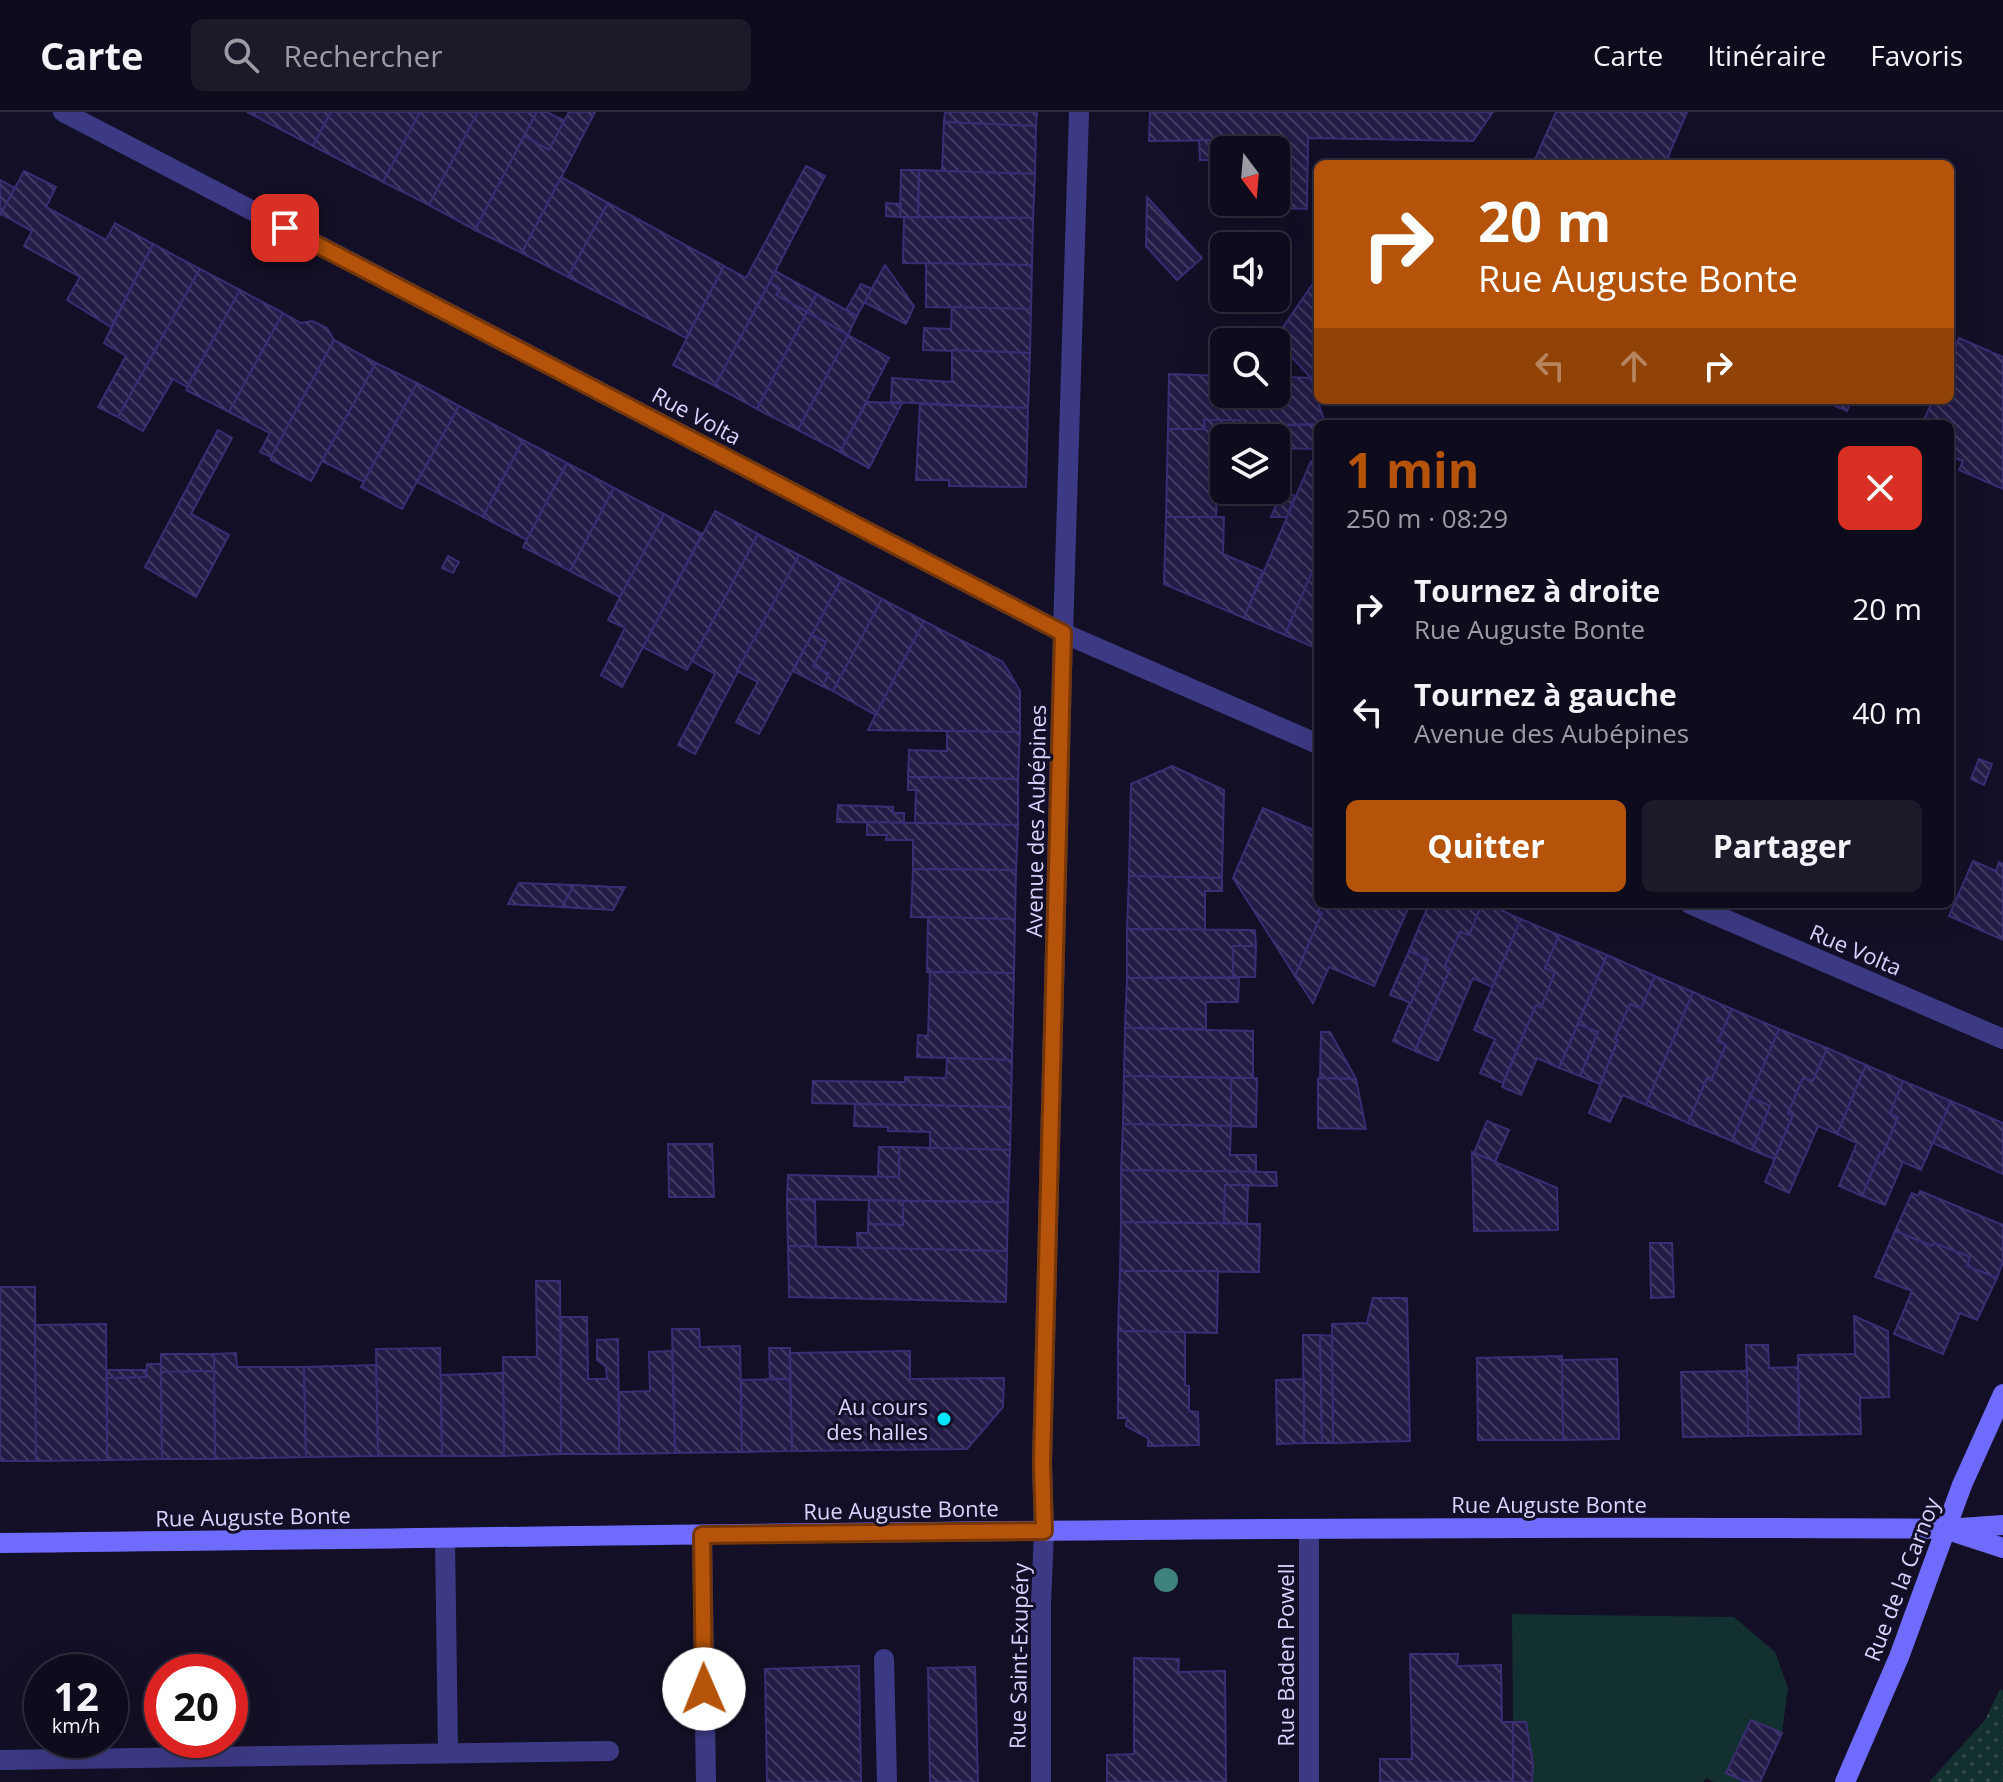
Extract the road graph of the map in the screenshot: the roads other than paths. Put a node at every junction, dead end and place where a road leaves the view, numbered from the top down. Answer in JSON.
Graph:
{"nodes":[{"id":1,"x":63,"y":112,"type":"edge"},
{"id":2,"x":1079,"y":112,"type":"edge"},
{"id":3,"x":1063,"y":633,"type":"junction"},
{"id":4,"x":1314,"y":742,"type":"edge"},
{"id":5,"x":1699,"y":908,"type":"edge"},
{"id":6,"x":2003,"y":1039,"type":"edge"},
{"id":7,"x":2003,"y":1394,"type":"edge"},
{"id":8,"x":2003,"y":1525,"type":"edge"},
{"id":9,"x":1309,"y":1529,"type":"junction"},
{"id":10,"x":1946,"y":1529,"type":"junction"},
{"id":11,"x":1044,"y":1531,"type":"junction"},
{"id":12,"x":702,"y":1535,"type":"junction"},
{"id":13,"x":445,"y":1538,"type":"junction"},
{"id":14,"x":0,"y":1543,"type":"edge"},
{"id":15,"x":2003,"y":1548,"type":"edge"},
{"id":16,"x":884,"y":1659,"type":"dead end"},
{"id":17,"x":609,"y":1751,"type":"dead end"},
{"id":18,"x":448,"y":1753,"type":"junction"},
{"id":19,"x":0,"y":1760,"type":"edge"},
{"id":20,"x":706,"y":1782,"type":"edge"},
{"id":21,"x":887,"y":1782,"type":"edge"},
{"id":22,"x":1041,"y":1782,"type":"edge"},
{"id":23,"x":1309,"y":1782,"type":"edge"},
{"id":24,"x":1845,"y":1782,"type":"edge"}],
"edges":[{"from":1,"to":3,"type":"street","name":"Rue Volta"},
{"from":2,"to":3,"type":"street","name":"Avenue des Aubépines"},
{"from":3,"to":4,"type":"street","name":"Rue Volta"},
{"from":3,"to":11,"type":"street","name":"Avenue des Aubépines"},
{"from":5,"to":6,"type":"street","name":"Rue Volta"},
{"from":7,"to":10,"type":"street","name":"Rue de la Carnoy"},
{"from":8,"to":10,"type":"street","name":"Rue Auguste Bonte"},
{"from":9,"to":10,"type":"street","name":"Rue Auguste Bonte"},
{"from":9,"to":11,"type":"street","name":"Rue Auguste Bonte"},
{"from":9,"to":23,"type":"street","name":"Rue Baden Powell"},
{"from":10,"to":15,"type":"street","name":"Rue Auguste Bonte"},
{"from":10,"to":24,"type":"street","name":"Rue de la Carnoy"},
{"from":11,"to":12,"type":"street","name":"Rue Auguste Bonte"},
{"from":11,"to":22,"type":"street","name":"Rue Saint-Exupéry"},
{"from":12,"to":13,"type":"street","name":"Rue Auguste Bonte"},
{"from":12,"to":20,"type":"street"},
{"from":13,"to":14,"type":"street","name":"Rue Auguste Bonte"},
{"from":13,"to":18,"type":"street"},
{"from":16,"to":21,"type":"street"},
{"from":17,"to":18,"type":"street"},
{"from":18,"to":19,"type":"street"}]}
